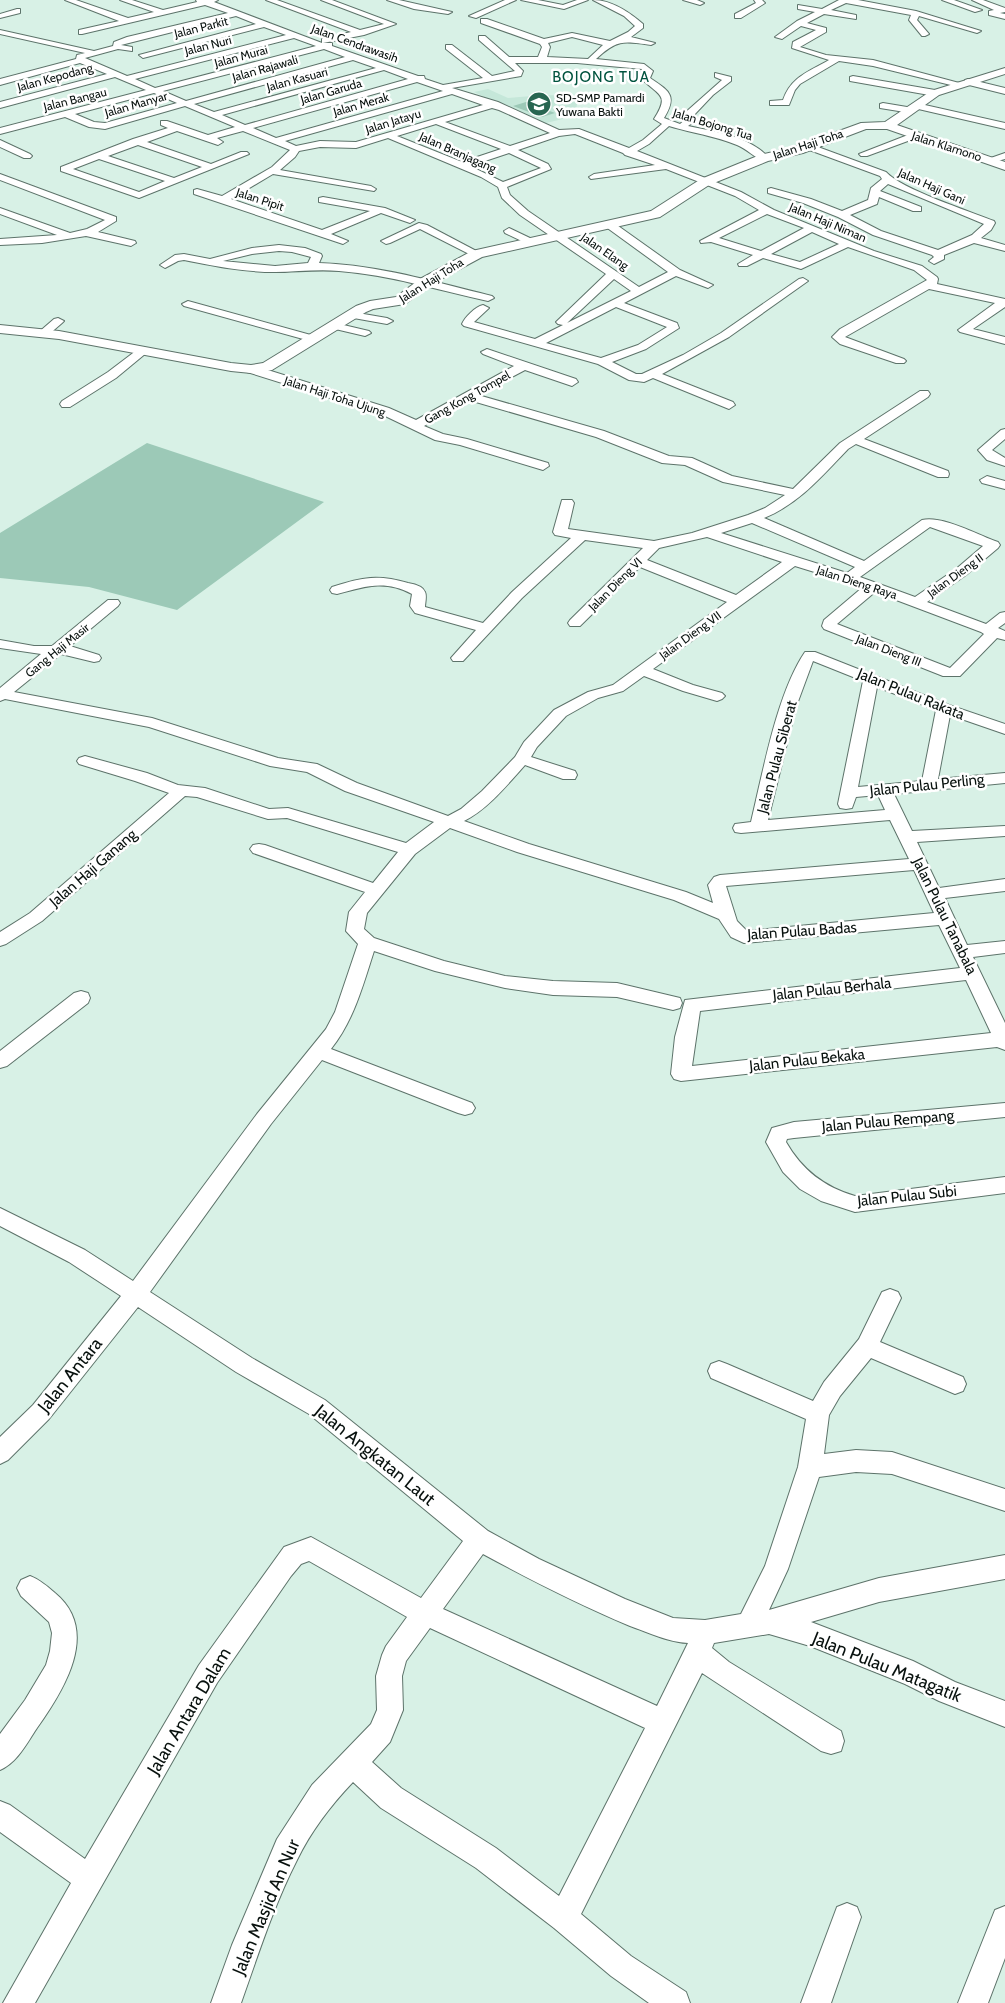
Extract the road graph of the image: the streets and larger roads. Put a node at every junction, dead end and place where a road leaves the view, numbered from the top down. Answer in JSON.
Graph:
{"nodes":[{"id":1,"x":69,"y":0,"type":"edge"},
{"id":2,"x":124,"y":0,"type":"edge"},
{"id":3,"x":208,"y":0,"type":"edge"},
{"id":4,"x":270,"y":0,"type":"edge"},
{"id":5,"x":325,"y":0,"type":"edge"},
{"id":6,"x":391,"y":0,"type":"edge"},
{"id":7,"x":512,"y":0,"type":"edge"},
{"id":8,"x":525,"y":0,"type":"edge"},
{"id":9,"x":584,"y":0,"type":"edge"},
{"id":10,"x":597,"y":0,"type":"edge"},
{"id":11,"x":687,"y":0,"type":"edge"},
{"id":12,"x":758,"y":0,"type":"edge"},
{"id":13,"x":845,"y":0,"type":"edge"},
{"id":14,"x":946,"y":0,"type":"edge"},
{"id":15,"x":976,"y":0,"type":"edge"},
{"id":16,"x":700,"y":3,"type":"dead end"},
{"id":17,"x":801,"y":6,"type":"dead end"},
{"id":18,"x":978,"y":10,"type":"dead end"},
{"id":19,"x":17,"y":11,"type":"dead end"},
{"id":20,"x":823,"y":11,"type":"junction"},
{"id":21,"x":162,"y":12,"type":"junction"},
{"id":22,"x":448,"y":12,"type":"dead end"},
{"id":23,"x":238,"y":13,"type":"junction"},
{"id":24,"x":916,"y":13,"type":"junction"},
{"id":25,"x":0,"y":16,"type":"edge"},
{"id":26,"x":473,"y":16,"type":"dead end"},
{"id":27,"x":738,"y":16,"type":"dead end"},
{"id":28,"x":853,"y":17,"type":"dead end"},
{"id":29,"x":1005,"y":17,"type":"edge"},
{"id":30,"x":128,"y":21,"type":"junction"},
{"id":31,"x":484,"y":21,"type":"dead end"},
{"id":32,"x":800,"y":23,"type":"junction"},
{"id":33,"x":266,"y":24,"type":"junction"},
{"id":34,"x":102,"y":28,"type":"junction"},
{"id":35,"x":977,"y":31,"type":"dead end"},
{"id":36,"x":0,"y":32,"type":"edge"},
{"id":37,"x":82,"y":32,"type":"dead end"},
{"id":38,"x":361,"y":33,"type":"junction"},
{"id":39,"x":925,"y":34,"type":"dead end"},
{"id":40,"x":296,"y":35,"type":"junction"},
{"id":41,"x":624,"y":35,"type":"junction"},
{"id":42,"x":779,"y":37,"type":"dead end"},
{"id":43,"x":482,"y":38,"type":"dead end"},
{"id":44,"x":130,"y":39,"type":"junction"},
{"id":45,"x":543,"y":42,"type":"junction"},
{"id":46,"x":651,"y":43,"type":"dead end"},
{"id":47,"x":327,"y":44,"type":"junction"},
{"id":48,"x":612,"y":44,"type":"junction"},
{"id":49,"x":118,"y":47,"type":"junction"},
{"id":50,"x":449,"y":47,"type":"dead end"},
{"id":51,"x":91,"y":52,"type":"dead end"},
{"id":52,"x":144,"y":54,"type":"junction"},
{"id":53,"x":353,"y":57,"type":"junction"},
{"id":54,"x":838,"y":58,"type":"junction"},
{"id":55,"x":545,"y":59,"type":"junction"},
{"id":56,"x":78,"y":60,"type":"junction"},
{"id":57,"x":508,"y":60,"type":"junction"},
{"id":58,"x":590,"y":61,"type":"junction"},
{"id":59,"x":173,"y":66,"type":"junction"},
{"id":60,"x":387,"y":67,"type":"junction"},
{"id":61,"x":231,"y":71,"type":"junction"},
{"id":62,"x":548,"y":71,"type":"dead end"},
{"id":63,"x":1002,"y":73,"type":"edge"},
{"id":64,"x":116,"y":74,"type":"junction"},
{"id":65,"x":718,"y":75,"type":"dead end"},
{"id":66,"x":422,"y":78,"type":"junction"},
{"id":67,"x":126,"y":79,"type":"junction"},
{"id":68,"x":494,"y":79,"type":"junction"},
{"id":69,"x":853,"y":79,"type":"dead end"},
{"id":70,"x":0,"y":81,"type":"edge"},
{"id":71,"x":260,"y":83,"type":"junction"},
{"id":72,"x":963,"y":83,"type":"junction"},
{"id":73,"x":512,"y":87,"type":"dead end"},
{"id":74,"x":449,"y":88,"type":"junction"},
{"id":75,"x":156,"y":91,"type":"junction"},
{"id":76,"x":1005,"y":91,"type":"edge"},
{"id":77,"x":935,"y":93,"type":"junction"},
{"id":78,"x":288,"y":94,"type":"junction"},
{"id":79,"x":773,"y":102,"type":"dead end"},
{"id":80,"x":184,"y":103,"type":"junction"},
{"id":81,"x":0,"y":104,"type":"edge"},
{"id":82,"x":497,"y":106,"type":"junction"},
{"id":83,"x":883,"y":106,"type":"dead end"},
{"id":84,"x":914,"y":108,"type":"junction"},
{"id":85,"x":67,"y":114,"type":"junction"},
{"id":86,"x":214,"y":115,"type":"junction"},
{"id":87,"x":157,"y":121,"type":"dead end"},
{"id":88,"x":435,"y":121,"type":"junction"},
{"id":89,"x":668,"y":123,"type":"junction"},
{"id":90,"x":681,"y":126,"type":"junction"},
{"id":91,"x":888,"y":126,"type":"junction"},
{"id":92,"x":1005,"y":126,"type":"edge"},
{"id":93,"x":176,"y":128,"type":"junction"},
{"id":94,"x":242,"y":128,"type":"junction"},
{"id":95,"x":0,"y":131,"type":"edge"},
{"id":96,"x":559,"y":133,"type":"junction"},
{"id":97,"x":390,"y":136,"type":"junction"},
{"id":98,"x":914,"y":136,"type":"junction"},
{"id":99,"x":208,"y":138,"type":"junction"},
{"id":100,"x":276,"y":141,"type":"junction"},
{"id":101,"x":136,"y":142,"type":"junction"},
{"id":102,"x":0,"y":143,"type":"edge"},
{"id":103,"x":807,"y":146,"type":"junction"},
{"id":104,"x":229,"y":147,"type":"joint"},
{"id":105,"x":295,"y":149,"type":"junction"},
{"id":106,"x":509,"y":150,"type":"junction"},
{"id":107,"x":628,"y":152,"type":"junction"},
{"id":108,"x":864,"y":154,"type":"dead end"},
{"id":109,"x":27,"y":156,"type":"dead end"},
{"id":110,"x":98,"y":156,"type":"junction"},
{"id":111,"x":1005,"y":156,"type":"edge"},
{"id":112,"x":764,"y":158,"type":"junction"},
{"id":113,"x":990,"y":160,"type":"junction"},
{"id":114,"x":463,"y":166,"type":"junction"},
{"id":115,"x":664,"y":166,"type":"junction"},
{"id":116,"x":1005,"y":166,"type":"edge"},
{"id":117,"x":211,"y":167,"type":"junction"},
{"id":118,"x":271,"y":171,"type":"junction"},
{"id":119,"x":477,"y":172,"type":"junction"},
{"id":120,"x":0,"y":177,"type":"edge"},
{"id":121,"x":594,"y":177,"type":"dead end"},
{"id":122,"x":461,"y":178,"type":"dead end"},
{"id":123,"x":888,"y":180,"type":"junction"},
{"id":124,"x":174,"y":181,"type":"junction"},
{"id":125,"x":705,"y":182,"type":"junction"},
{"id":126,"x":502,"y":186,"type":"junction"},
{"id":127,"x":370,"y":189,"type":"dead end"},
{"id":128,"x":771,"y":191,"type":"dead end"},
{"id":129,"x":197,"y":192,"type":"dead end"},
{"id":130,"x":875,"y":192,"type":"junction"},
{"id":131,"x":223,"y":200,"type":"junction"},
{"id":132,"x":323,"y":200,"type":"dead end"},
{"id":133,"x":917,"y":209,"type":"dead end"},
{"id":134,"x":0,"y":210,"type":"edge"},
{"id":135,"x":381,"y":210,"type":"junction"},
{"id":136,"x":767,"y":210,"type":"junction"},
{"id":137,"x":842,"y":215,"type":"junction"},
{"id":138,"x":410,"y":220,"type":"dead end"},
{"id":139,"x":610,"y":225,"type":"junction"},
{"id":140,"x":812,"y":228,"type":"junction"},
{"id":141,"x":509,"y":231,"type":"dead end"},
{"id":142,"x":84,"y":232,"type":"junction"},
{"id":143,"x":324,"y":233,"type":"junction"},
{"id":144,"x":555,"y":235,"type":"junction"},
{"id":145,"x":71,"y":237,"type":"junction"},
{"id":146,"x":712,"y":239,"type":"junction"},
{"id":147,"x":972,"y":239,"type":"junction"},
{"id":148,"x":343,"y":241,"type":"dead end"},
{"id":149,"x":386,"y":241,"type":"dead end"},
{"id":150,"x":0,"y":242,"type":"edge"},
{"id":151,"x":528,"y":242,"type":"junction"},
{"id":152,"x":131,"y":243,"type":"dead end"},
{"id":153,"x":701,"y":243,"type":"dead end"},
{"id":154,"x":847,"y":244,"type":"junction"},
{"id":155,"x":1005,"y":248,"type":"edge"},
{"id":156,"x":477,"y":254,"type":"junction"},
{"id":157,"x":937,"y":254,"type":"junction"},
{"id":158,"x":761,"y":255,"type":"junction"},
{"id":159,"x":209,"y":262,"type":"junction"},
{"id":160,"x":743,"y":264,"type":"dead end"},
{"id":161,"x":165,"y":265,"type":"dead end"},
{"id":162,"x":805,"y":265,"type":"joint"},
{"id":163,"x":312,"y":266,"type":"junction"},
{"id":164,"x":918,"y":268,"type":"junction"},
{"id":165,"x":676,"y":272,"type":"junction"},
{"id":166,"x":612,"y":275,"type":"junction"},
{"id":167,"x":803,"y":281,"type":"dead end"},
{"id":168,"x":424,"y":282,"type":"junction"},
{"id":169,"x":708,"y":285,"type":"dead end"},
{"id":170,"x":926,"y":285,"type":"junction"},
{"id":171,"x":638,"y":291,"type":"junction"},
{"id":172,"x":615,"y":302,"type":"junction"},
{"id":173,"x":1004,"y":302,"type":"edge"},
{"id":174,"x":486,"y":303,"type":"joint"},
{"id":175,"x":188,"y":304,"type":"dead end"},
{"id":176,"x":352,"y":315,"type":"junction"},
{"id":177,"x":58,"y":321,"type":"dead end"},
{"id":178,"x":387,"y":321,"type":"dead end"},
{"id":179,"x":335,"y":326,"type":"junction"},
{"id":180,"x":0,"y":329,"type":"edge"},
{"id":181,"x":365,"y":333,"type":"dead end"},
{"id":182,"x":43,"y":334,"type":"junction"},
{"id":183,"x":548,"y":336,"type":"junction"},
{"id":184,"x":314,"y":339,"type":"junction"},
{"id":185,"x":1005,"y":341,"type":"edge"},
{"id":186,"x":535,"y":344,"type":"junction"},
{"id":187,"x":141,"y":352,"type":"junction"},
{"id":188,"x":486,"y":352,"type":"dead end"},
{"id":189,"x":900,"y":361,"type":"dead end"},
{"id":190,"x":602,"y":362,"type":"junction"},
{"id":191,"x":524,"y":366,"type":"junction"},
{"id":192,"x":251,"y":370,"type":"junction"},
{"id":193,"x":653,"y":374,"type":"junction"},
{"id":194,"x":572,"y":382,"type":"dead end"},
{"id":195,"x":924,"y":394,"type":"dead end"},
{"id":196,"x":468,"y":396,"type":"junction"},
{"id":197,"x":66,"y":404,"type":"dead end"},
{"id":198,"x":729,"y":405,"type":"dead end"},
{"id":199,"x":418,"y":425,"type":"junction"},
{"id":200,"x":1005,"y":433,"type":"edge"},
{"id":201,"x":854,"y":439,"type":"junction"},
{"id":202,"x":1005,"y":462,"type":"edge"},
{"id":203,"x":543,"y":466,"type":"dead end"},
{"id":204,"x":943,"y":474,"type":"dead end"},
{"id":205,"x":988,"y":480,"type":"dead end"},
{"id":206,"x":1005,"y":485,"type":"edge"},
{"id":207,"x":796,"y":494,"type":"junction"},
{"id":208,"x":568,"y":503,"type":"dead end"},
{"id":209,"x":753,"y":518,"type":"junction"},
{"id":210,"x":707,"y":533,"type":"junction"},
{"id":211,"x":582,"y":536,"type":"junction"},
{"id":212,"x":654,"y":545,"type":"junction"},
{"id":213,"x":792,"y":560,"type":"junction"},
{"id":214,"x":638,"y":561,"type":"junction"},
{"id":215,"x":866,"y":568,"type":"junction"},
{"id":216,"x":848,"y":580,"type":"junction"},
{"id":217,"x":874,"y":586,"type":"junction"},
{"id":218,"x":337,"y":590,"type":"dead end"},
{"id":219,"x":737,"y":601,"type":"junction"},
{"id":220,"x":917,"y":602,"type":"junction"},
{"id":221,"x":113,"y":603,"type":"dead end"},
{"id":222,"x":1005,"y":616,"type":"edge"},
{"id":223,"x":575,"y":624,"type":"dead end"},
{"id":224,"x":486,"y":628,"type":"junction"},
{"id":225,"x":995,"y":633,"type":"edge"},
{"id":226,"x":0,"y":644,"type":"edge"},
{"id":227,"x":58,"y":649,"type":"junction"},
{"id":228,"x":818,"y":657,"type":"joint"},
{"id":229,"x":94,"y":658,"type":"dead end"},
{"id":230,"x":458,"y":658,"type":"dead end"},
{"id":231,"x":642,"y":670,"type":"junction"},
{"id":232,"x":872,"y":678,"type":"junction"},
{"id":233,"x":1,"y":695,"type":"edge"},
{"id":234,"x":717,"y":696,"type":"dead end"},
{"id":235,"x":944,"y":708,"type":"junction"},
{"id":236,"x":1005,"y":729,"type":"edge"},
{"id":237,"x":522,"y":759,"type":"junction"},
{"id":238,"x":85,"y":761,"type":"dead end"},
{"id":239,"x":569,"y":775,"type":"dead end"},
{"id":240,"x":1005,"y":778,"type":"edge"},
{"id":241,"x":929,"y":785,"type":"junction"},
{"id":242,"x":884,"y":790,"type":"junction"},
{"id":243,"x":181,"y":791,"type":"junction"},
{"id":244,"x":848,"y":793,"type":"junction"},
{"id":245,"x":895,"y":814,"type":"junction"},
{"id":246,"x":844,"y":817,"type":"junction"},
{"id":247,"x":451,"y":821,"type":"junction"},
{"id":248,"x":759,"y":825,"type":"junction"},
{"id":249,"x":740,"y":828,"type":"dead end"},
{"id":250,"x":1005,"y":831,"type":"edge"},
{"id":251,"x":906,"y":837,"type":"junction"},
{"id":252,"x":258,"y":849,"type":"dead end"},
{"id":253,"x":409,"y":850,"type":"junction"},
{"id":254,"x":919,"y":864,"type":"junction"},
{"id":255,"x":1005,"y":885,"type":"edge"},
{"id":256,"x":376,"y":890,"type":"junction"},
{"id":257,"x":934,"y":894,"type":"junction"},
{"id":258,"x":724,"y":914,"type":"junction"},
{"id":259,"x":945,"y":918,"type":"junction"},
{"id":260,"x":0,"y":940,"type":"edge"},
{"id":261,"x":368,"y":942,"type":"junction"},
{"id":262,"x":1005,"y":947,"type":"edge"},
{"id":263,"x":961,"y":952,"type":"junction"},
{"id":264,"x":972,"y":973,"type":"junction"},
{"id":265,"x":81,"y":998,"type":"dead end"},
{"id":266,"x":683,"y":1004,"type":"junction"},
{"id":267,"x":1004,"y":1041,"type":"edge"},
{"id":268,"x":320,"y":1052,"type":"junction"},
{"id":269,"x":0,"y":1061,"type":"edge"},
{"id":270,"x":466,"y":1108,"type":"dead end"},
{"id":271,"x":1005,"y":1110,"type":"edge"},
{"id":272,"x":776,"y":1142,"type":"joint"},
{"id":273,"x":1005,"y":1185,"type":"edge"},
{"id":274,"x":0,"y":1216,"type":"edge"},
{"id":275,"x":136,"y":1294,"type":"junction"},
{"id":276,"x":890,"y":1298,"type":"dead end"},
{"id":277,"x":867,"y":1346,"type":"junction"},
{"id":278,"x":719,"y":1371,"type":"dead end"},
{"id":279,"x":954,"y":1384,"type":"dead end"},
{"id":280,"x":818,"y":1414,"type":"junction"},
{"id":281,"x":0,"y":1453,"type":"edge"},
{"id":282,"x":810,"y":1467,"type":"junction"},
{"id":283,"x":1005,"y":1500,"type":"edge"},
{"id":284,"x":479,"y":1539,"type":"junction"},
{"id":285,"x":1005,"y":1567,"type":"edge"},
{"id":286,"x":30,"y":1588,"type":"dead end"},
{"id":287,"x":426,"y":1614,"type":"junction"},
{"id":288,"x":759,"y":1623,"type":"junction"},
{"id":289,"x":702,"y":1642,"type":"junction"},
{"id":290,"x":1005,"y":1714,"type":"edge"},
{"id":291,"x":663,"y":1722,"type":"junction"},
{"id":292,"x":831,"y":1740,"type":"dead end"},
{"id":293,"x":0,"y":1756,"type":"edge"},
{"id":294,"x":352,"y":1763,"type":"junction"},
{"id":295,"x":0,"y":1815,"type":"edge"},
{"id":296,"x":89,"y":1878,"type":"junction"},
{"id":297,"x":847,"y":1917,"type":"dead end"},
{"id":298,"x":564,"y":1918,"type":"junction"},
{"id":299,"x":1005,"y":1920,"type":"edge"},
{"id":300,"x":18,"y":2003,"type":"edge"},
{"id":301,"x":226,"y":2003,"type":"edge"},
{"id":302,"x":675,"y":2003,"type":"edge"},
{"id":303,"x":816,"y":2003,"type":"edge"},
{"id":304,"x":973,"y":2003,"type":"edge"}],
"edges":[{"from":1,"to":30,"type":"street"},
{"from":2,"to":21,"type":"street"},
{"from":3,"to":21,"type":"street"},
{"from":3,"to":23,"type":"street","name":"Jalan Cendrawasih"},
{"from":3,"to":47,"type":"street","name":"Jalan Cendrawasih"},
{"from":4,"to":38,"type":"street"},
{"from":5,"to":38,"type":"street","name":"Jalan Murai"},
{"from":6,"to":22,"type":"street"},
{"from":7,"to":26,"type":"street"},
{"from":8,"to":9,"type":"street"},
{"from":10,"to":41,"type":"street"},
{"from":11,"to":16,"type":"street"},
{"from":12,"to":27,"type":"street"},
{"from":13,"to":20,"type":"street"},
{"from":13,"to":24,"type":"street"},
{"from":14,"to":18,"type":"street"},
{"from":15,"to":29,"type":"street"},
{"from":17,"to":20,"type":"street"},
{"from":19,"to":25,"type":"street"},
{"from":20,"to":28,"type":"street"},
{"from":20,"to":32,"type":"street"},
{"from":21,"to":30,"type":"street"},
{"from":23,"to":33,"type":"street","name":"Jalan Cendrawasih"},
{"from":23,"to":44,"type":"street"},
{"from":24,"to":35,"type":"street"},
{"from":24,"to":39,"type":"street"},
{"from":30,"to":34,"type":"street"},
{"from":31,"to":45,"type":"street"},
{"from":32,"to":42,"type":"street"},
{"from":32,"to":54,"type":"street"},
{"from":33,"to":40,"type":"street","name":"Jalan Cendrawasih"},
{"from":33,"to":52,"type":"street","name":"Jalan Parkit"},
{"from":34,"to":37,"type":"street"},
{"from":34,"to":44,"type":"street"},
{"from":36,"to":51,"type":"street"},
{"from":38,"to":47,"type":"street","name":"Jalan Murai"},
{"from":40,"to":47,"type":"street","name":"Jalan Cendrawasih"},
{"from":40,"to":59,"type":"street","name":"Jalan Nuri"},
{"from":41,"to":46,"type":"street"},
{"from":41,"to":48,"type":"street"},
{"from":43,"to":57,"type":"street"},
{"from":44,"to":49,"type":"street"},
{"from":45,"to":48,"type":"street"},
{"from":45,"to":55,"type":"street"},
{"from":47,"to":53,"type":"street","name":"Jalan Cendrawasih"},
{"from":47,"to":61,"type":"street","name":"Jalan Murai"},
{"from":47,"to":66,"type":"street","name":"Jalan Cendrawasih"},
{"from":48,"to":58,"type":"street"},
{"from":49,"to":52,"type":"street"},
{"from":49,"to":56,"type":"street"},
{"from":50,"to":68,"type":"street"},
{"from":52,"to":59,"type":"street"},
{"from":53,"to":60,"type":"street","name":"Jalan Cendrawasih"},
{"from":53,"to":71,"type":"street","name":"Jalan Rajawali"},
{"from":54,"to":72,"type":"street"},
{"from":54,"to":79,"type":"street"},
{"from":55,"to":57,"type":"street"},
{"from":55,"to":58,"type":"street"},
{"from":55,"to":62,"type":"street"},
{"from":56,"to":64,"type":"street"},
{"from":56,"to":70,"type":"street"},
{"from":57,"to":68,"type":"street","name":"Jalan Merak"},
{"from":58,"to":89,"type":"street","name":"Jalan Bojong Tua"},
{"from":59,"to":67,"type":"street","name":"Jalan Nuri"},
{"from":60,"to":66,"type":"street","name":"Jalan Cendrawasih"},
{"from":60,"to":78,"type":"street","name":"Jalan Kasuari"},
{"from":61,"to":71,"type":"street"},
{"from":61,"to":75,"type":"street","name":"Jalan Murai"},
{"from":63,"to":72,"type":"street"},
{"from":64,"to":67,"type":"street"},
{"from":64,"to":81,"type":"street","name":"Jalan Kepodang"},
{"from":65,"to":90,"type":"street"},
{"from":66,"to":74,"type":"street","name":"Jalan Cendrawasih"},
{"from":66,"to":94,"type":"street","name":"Jalan Garuda"},
{"from":67,"to":75,"type":"street"},
{"from":68,"to":73,"type":"street"},
{"from":68,"to":74,"type":"street","name":"Jalan Merak"},
{"from":69,"to":77,"type":"street"},
{"from":71,"to":78,"type":"street"},
{"from":71,"to":80,"type":"street","name":"Jalan Rajawali"},
{"from":72,"to":76,"type":"street"},
{"from":72,"to":77,"type":"street"},
{"from":74,"to":82,"type":"street","name":"Jalan Cendrawasih"},
{"from":74,"to":100,"type":"street","name":"Jalan Merak"},
{"from":75,"to":80,"type":"street"},
{"from":75,"to":85,"type":"street","name":"Jalan Bangau"},
{"from":77,"to":84,"type":"street"},
{"from":78,"to":86,"type":"street","name":"Jalan Kasuari"},
{"from":80,"to":85,"type":"street","name":"Jalan Manyar"},
{"from":80,"to":86,"type":"street"},
{"from":82,"to":88,"type":"street","name":"Jalan Jatayu"},
{"from":82,"to":96,"type":"street","name":"Jalan Cendrawasih"},
{"from":83,"to":84,"type":"street"},
{"from":84,"to":91,"type":"street"},
{"from":84,"to":92,"type":"street"},
{"from":85,"to":95,"type":"street","name":"Jalan Bangau"},
{"from":86,"to":94,"type":"street"},
{"from":87,"to":93,"type":"street"},
{"from":88,"to":97,"type":"street","name":"Jalan Jatayu"},
{"from":88,"to":106,"type":"street"},
{"from":89,"to":90,"type":"street","name":"Jalan Bojong Tua"},
{"from":89,"to":107,"type":"street"},
{"from":90,"to":112,"type":"street","name":"Jalan Bojong Tua"},
{"from":91,"to":98,"type":"street","name":"Jalan Klamono"},
{"from":91,"to":103,"type":"street","name":"Jalan Haji Toha"},
{"from":93,"to":99,"type":"street"},
{"from":93,"to":101,"type":"street"},
{"from":94,"to":99,"type":"street","name":"Jalan Garuda"},
{"from":94,"to":100,"type":"street"},
{"from":96,"to":106,"type":"street"},
{"from":96,"to":107,"type":"street","name":"Jalan Haji Niman"},
{"from":97,"to":105,"type":"street","name":"Jalan Jatayu"},
{"from":97,"to":114,"type":"street","name":"Jalan Branjagang"},
{"from":98,"to":108,"type":"street"},
{"from":98,"to":113,"type":"street","name":"Jalan Klamono"},
{"from":99,"to":104,"type":"street"},
{"from":100,"to":105,"type":"street"},
{"from":101,"to":110,"type":"street"},
{"from":101,"to":117,"type":"street"},
{"from":102,"to":109,"type":"street"},
{"from":103,"to":112,"type":"street","name":"Jalan Haji Toha"},
{"from":103,"to":123,"type":"street","name":"Jalan Haji Gani"},
{"from":104,"to":117,"type":"street"},
{"from":105,"to":118,"type":"street","name":"Jalan Pipit"},
{"from":106,"to":114,"type":"street"},
{"from":106,"to":126,"type":"street"},
{"from":107,"to":115,"type":"street","name":"Jalan Haji Niman"},
{"from":110,"to":124,"type":"street"},
{"from":110,"to":124,"type":"street"},
{"from":111,"to":113,"type":"street"},
{"from":112,"to":125,"type":"street","name":"Jalan Haji Toha"},
{"from":113,"to":116,"type":"street","name":"Jalan Klamono"},
{"from":114,"to":119,"type":"street","name":"Jalan Branjagang"},
{"from":115,"to":121,"type":"street"},
{"from":115,"to":125,"type":"street","name":"Jalan Haji Niman"},
{"from":117,"to":124,"type":"street"},
{"from":118,"to":127,"type":"street"},
{"from":118,"to":131,"type":"street","name":"Jalan Pipit"},
{"from":119,"to":122,"type":"street"},
{"from":119,"to":126,"type":"street","name":"Jalan Branjagang"},
{"from":120,"to":142,"type":"street"},
{"from":123,"to":130,"type":"street"},
{"from":123,"to":147,"type":"street","name":"Jalan Haji Gani"},
{"from":125,"to":136,"type":"street","name":"Jalan Haji Niman"},
{"from":125,"to":139,"type":"street","name":"Jalan Haji Toha"},
{"from":126,"to":144,"type":"street","name":"Jalan Branjagang"},
{"from":128,"to":137,"type":"street"},
{"from":129,"to":131,"type":"street"},
{"from":130,"to":133,"type":"street"},
{"from":130,"to":137,"type":"street"},
{"from":131,"to":143,"type":"street","name":"Jalan Pipit"},
{"from":132,"to":135,"type":"street"},
{"from":134,"to":145,"type":"street"},
{"from":135,"to":138,"type":"street"},
{"from":135,"to":143,"type":"street"},
{"from":136,"to":140,"type":"street","name":"Jalan Haji Niman"},
{"from":136,"to":146,"type":"street"},
{"from":137,"to":157,"type":"street"},
{"from":139,"to":144,"type":"street","name":"Jalan Haji Toha"},
{"from":139,"to":165,"type":"street"},
{"from":140,"to":154,"type":"street","name":"Jalan Haji Niman"},
{"from":140,"to":158,"type":"street"},
{"from":141,"to":151,"type":"street"},
{"from":142,"to":145,"type":"street"},
{"from":142,"to":152,"type":"street"},
{"from":143,"to":148,"type":"street","name":"Jalan Pipit"},
{"from":144,"to":151,"type":"street","name":"Jalan Haji Toha"},
{"from":144,"to":166,"type":"street","name":"Jalan Elang"},
{"from":145,"to":150,"type":"street"},
{"from":146,"to":153,"type":"street"},
{"from":146,"to":158,"type":"street"},
{"from":147,"to":155,"type":"street"},
{"from":147,"to":157,"type":"street","name":"Jalan Haji Gani"},
{"from":149,"to":156,"type":"street"},
{"from":151,"to":156,"type":"street","name":"Jalan Haji Toha"},
{"from":154,"to":162,"type":"street"},
{"from":154,"to":164,"type":"street","name":"Jalan Haji Niman"},
{"from":156,"to":168,"type":"street","name":"Jalan Haji Toha"},
{"from":157,"to":164,"type":"street"},
{"from":158,"to":160,"type":"street"},
{"from":158,"to":162,"type":"street"},
{"from":159,"to":161,"type":"street"},
{"from":159,"to":163,"type":"street"},
{"from":159,"to":163,"type":"street"},
{"from":163,"to":168,"type":"street"},
{"from":164,"to":170,"type":"street"},
{"from":165,"to":169,"type":"street"},
{"from":165,"to":171,"type":"street"},
{"from":166,"to":171,"type":"street","name":"Jalan Elang"},
{"from":166,"to":183,"type":"street"},
{"from":167,"to":193,"type":"street"},
{"from":168,"to":174,"type":"street"},
{"from":168,"to":176,"type":"street","name":"Jalan Haji Toha"},
{"from":170,"to":173,"type":"street"},
{"from":170,"to":189,"type":"street"},
{"from":171,"to":172,"type":"street"},
{"from":172,"to":183,"type":"street"},
{"from":172,"to":190,"type":"street"},
{"from":173,"to":185,"type":"street"},
{"from":174,"to":186,"type":"street"},
{"from":175,"to":184,"type":"street"},
{"from":176,"to":178,"type":"street"},
{"from":176,"to":179,"type":"street","name":"Jalan Haji Toha"},
{"from":177,"to":182,"type":"street"},
{"from":179,"to":181,"type":"street"},
{"from":179,"to":184,"type":"street","name":"Jalan Haji Toha"},
{"from":180,"to":182,"type":"street","name":"Jalan Haji Toha"},
{"from":182,"to":187,"type":"street","name":"Jalan Haji Toha"},
{"from":183,"to":186,"type":"street"},
{"from":184,"to":192,"type":"street","name":"Jalan Haji Toha"},
{"from":186,"to":190,"type":"street"},
{"from":187,"to":192,"type":"street","name":"Jalan Haji Toha"},
{"from":187,"to":197,"type":"street"},
{"from":188,"to":191,"type":"street"},
{"from":190,"to":193,"type":"street"},
{"from":191,"to":194,"type":"street","name":"Gang Kong Tompel"},
{"from":191,"to":196,"type":"street","name":"Gang Kong Tompel"},
{"from":192,"to":199,"type":"street","name":"Jalan Haji Toha Ujung"},
{"from":193,"to":198,"type":"street"},
{"from":195,"to":201,"type":"street"},
{"from":196,"to":199,"type":"street","name":"Gang Kong Tompel"},
{"from":196,"to":207,"type":"street"},
{"from":199,"to":203,"type":"street","name":"Jalan Haji Toha Ujung"},
{"from":200,"to":202,"type":"street"},
{"from":201,"to":204,"type":"street"},
{"from":201,"to":207,"type":"street"},
{"from":205,"to":206,"type":"street"},
{"from":207,"to":209,"type":"street"},
{"from":208,"to":211,"type":"street"},
{"from":209,"to":210,"type":"street"},
{"from":209,"to":215,"type":"street"},
{"from":210,"to":212,"type":"street"},
{"from":210,"to":213,"type":"street","name":"Jalan Dieng Raya"},
{"from":211,"to":212,"type":"street"},
{"from":211,"to":224,"type":"street"},
{"from":212,"to":214,"type":"street","name":"Jalan Dieng VI"},
{"from":213,"to":216,"type":"street","name":"Jalan Dieng Raya"},
{"from":213,"to":219,"type":"street","name":"Jalan Dieng VII"},
{"from":214,"to":219,"type":"street","name":"Jalan Dieng VII"},
{"from":214,"to":223,"type":"street","name":"Jalan Dieng VI"},
{"from":215,"to":216,"type":"street"},
{"from":215,"to":220,"type":"street","name":"Jalan Dieng II"},
{"from":216,"to":217,"type":"street","name":"Jalan Dieng Raya"},
{"from":217,"to":220,"type":"street","name":"Jalan Dieng Raya"},
{"from":217,"to":225,"type":"street","name":"Jalan Dieng III"},
{"from":218,"to":224,"type":"street"},
{"from":219,"to":231,"type":"street","name":"Jalan Dieng VII"},
{"from":220,"to":225,"type":"street","name":"Jalan Dieng Raya"},
{"from":221,"to":227,"type":"street","name":"Gang Haji Masir"},
{"from":222,"to":225,"type":"street"},
{"from":224,"to":230,"type":"street"},
{"from":226,"to":227,"type":"street"},
{"from":227,"to":229,"type":"street"},
{"from":227,"to":233,"type":"street","name":"Gang Haji Masir"},
{"from":228,"to":232,"type":"street","name":"Jalan Pulau Rakata"},
{"from":228,"to":248,"type":"street","name":"Jalan Pulau Siberat"},
{"from":231,"to":234,"type":"street"},
{"from":231,"to":237,"type":"street","name":"Jalan Dieng VII"},
{"from":232,"to":235,"type":"street","name":"Jalan Pulau Rakata"},
{"from":232,"to":244,"type":"street"},
{"from":233,"to":247,"type":"street"},
{"from":235,"to":236,"type":"street","name":"Jalan Pulau Rakata"},
{"from":235,"to":241,"type":"street"},
{"from":237,"to":239,"type":"street"},
{"from":237,"to":247,"type":"street","name":"Jalan Dieng VII"},
{"from":238,"to":243,"type":"street"},
{"from":240,"to":241,"type":"street","name":"Jalan Pulau Perling"},
{"from":241,"to":242,"type":"street","name":"Jalan Pulau Perling"},
{"from":242,"to":244,"type":"street","name":"Jalan Pulau Perling"},
{"from":242,"to":245,"type":"street","name":"Jalan Pulau Tanabala"},
{"from":243,"to":253,"type":"street"},
{"from":243,"to":260,"type":"street","name":"Jalan Haji Ganang"},
{"from":244,"to":246,"type":"street"},
{"from":245,"to":246,"type":"street","name":"Jalan Pulau Siberat"},
{"from":245,"to":251,"type":"street","name":"Jalan Pulau Tanabala"},
{"from":246,"to":248,"type":"street","name":"Jalan Pulau Siberat"},
{"from":247,"to":253,"type":"street","name":"Jalan Dieng VII"},
{"from":247,"to":258,"type":"street"},
{"from":248,"to":249,"type":"street"},
{"from":250,"to":251,"type":"street"},
{"from":251,"to":254,"type":"street","name":"Jalan Pulau Tanabala"},
{"from":252,"to":256,"type":"street"},
{"from":253,"to":256,"type":"street","name":"Jalan Dieng VII"},
{"from":254,"to":257,"type":"street","name":"Jalan Pulau Tanabala"},
{"from":254,"to":258,"type":"street","name":"Jalan Pulau Badas"},
{"from":255,"to":257,"type":"street"},
{"from":256,"to":261,"type":"street","name":"Jalan Dieng VII"},
{"from":257,"to":259,"type":"street","name":"Jalan Pulau Tanabala"},
{"from":258,"to":259,"type":"street","name":"Jalan Pulau Badas"},
{"from":259,"to":263,"type":"street","name":"Jalan Pulau Tanabala"},
{"from":261,"to":266,"type":"street","name":"Jalan Pulau Berhala"},
{"from":261,"to":268,"type":"street"},
{"from":262,"to":263,"type":"street"},
{"from":263,"to":264,"type":"street","name":"Jalan Pulau Tanabala"},
{"from":264,"to":266,"type":"street","name":"Jalan Pulau Berhala"},
{"from":264,"to":267,"type":"street","name":"Jalan Pulau Tanabala"},
{"from":265,"to":269,"type":"street"},
{"from":266,"to":267,"type":"street","name":"Jalan Pulau Bekaka"},
{"from":268,"to":270,"type":"street"},
{"from":268,"to":275,"type":"street"},
{"from":271,"to":272,"type":"street","name":"Jalan Pulau Rempang"},
{"from":272,"to":273,"type":"street","name":"Jalan Pulau Subi"},
{"from":274,"to":275,"type":"street","name":"Jalan Angkatan Laut"},
{"from":275,"to":281,"type":"street","name":"Jalan Antara"},
{"from":275,"to":284,"type":"street","name":"Jalan Angkatan Laut"},
{"from":276,"to":277,"type":"street"},
{"from":277,"to":279,"type":"street"},
{"from":277,"to":280,"type":"street"},
{"from":278,"to":280,"type":"street"},
{"from":280,"to":282,"type":"street"},
{"from":282,"to":283,"type":"street"},
{"from":282,"to":288,"type":"street"},
{"from":284,"to":287,"type":"street","name":"Jalan Masjid An Nur"},
{"from":284,"to":289,"type":"street","name":"Jalan Angkatan Laut"},
{"from":285,"to":288,"type":"street"},
{"from":286,"to":293,"type":"street"},
{"from":287,"to":291,"type":"street","name":"Jalan Antara Dalam"},
{"from":287,"to":294,"type":"street","name":"Jalan Masjid An Nur"},
{"from":287,"to":296,"type":"street","name":"Jalan Antara Dalam"},
{"from":288,"to":289,"type":"street","name":"Jalan Angkatan Laut"},
{"from":288,"to":290,"type":"street","name":"Jalan Pulau Matagatik"},
{"from":289,"to":291,"type":"street"},
{"from":289,"to":292,"type":"street"},
{"from":291,"to":298,"type":"street"},
{"from":294,"to":298,"type":"street"},
{"from":294,"to":301,"type":"street","name":"Jalan Masjid An Nur"},
{"from":295,"to":296,"type":"street"},
{"from":296,"to":300,"type":"street","name":"Jalan Antara Dalam"},
{"from":297,"to":303,"type":"street"},
{"from":298,"to":302,"type":"street"},
{"from":299,"to":304,"type":"street"}]}
